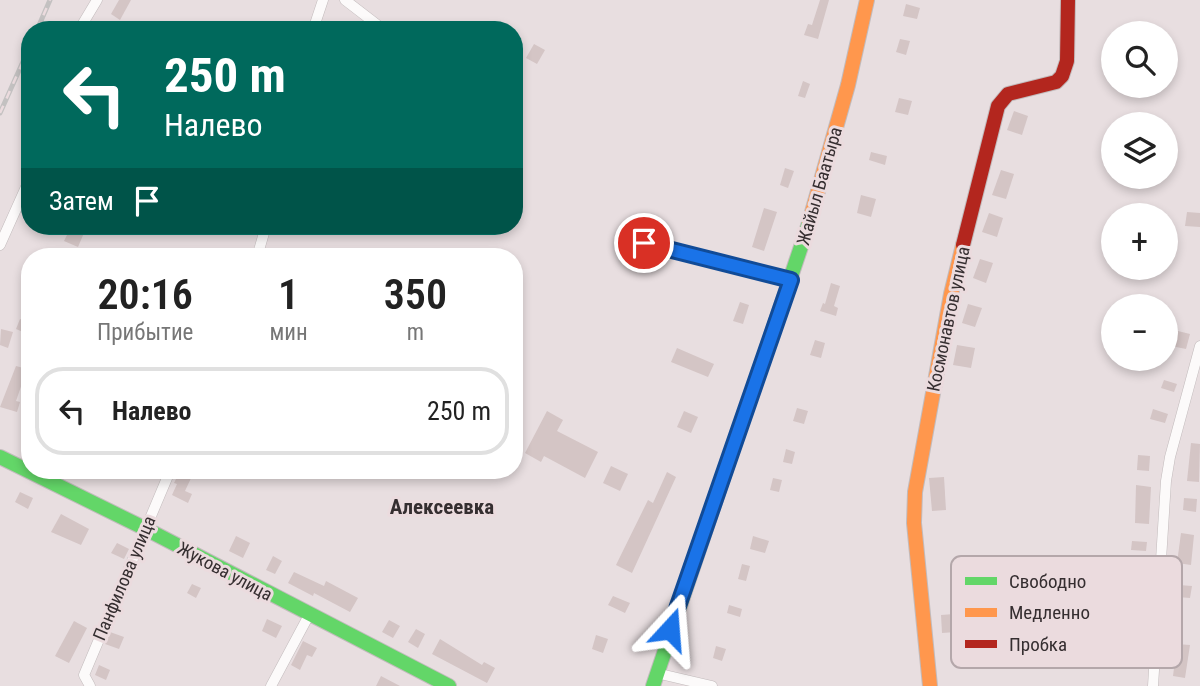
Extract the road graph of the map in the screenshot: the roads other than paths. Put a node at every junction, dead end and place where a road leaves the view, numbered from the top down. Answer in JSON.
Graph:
{"nodes":[{"id":1,"x":97,"y":0,"type":"edge"},
{"id":2,"x":323,"y":0,"type":"edge"},
{"id":3,"x":345,"y":0,"type":"edge"},
{"id":4,"x":867,"y":0,"type":"edge"},
{"id":5,"x":1068,"y":0,"type":"edge"},
{"id":6,"x":84,"y":21,"type":"edge"},
{"id":7,"x":316,"y":21,"type":"edge"},
{"id":8,"x":372,"y":21,"type":"edge"},
{"id":9,"x":21,"y":198,"type":"edge"},
{"id":10,"x":644,"y":243,"type":"dead end"},
{"id":11,"x":0,"y":245,"type":"edge"},
{"id":12,"x":791,"y":280,"type":"junction"},
{"id":13,"x":1200,"y":346,"type":"edge"},
{"id":14,"x":0,"y":457,"type":"edge"},
{"id":15,"x":21,"y":467,"type":"edge"},
{"id":16,"x":45,"y":479,"type":"edge"},
{"id":17,"x":166,"y":479,"type":"edge"},
{"id":18,"x":144,"y":528,"type":"junction"},
{"id":19,"x":1161,"y":556,"type":"edge"},
{"id":20,"x":309,"y":615,"type":"junction"},
{"id":21,"x":1154,"y":668,"type":"edge"},
{"id":22,"x":654,"y":679,"type":"edge"},
{"id":23,"x":90,"y":686,"type":"edge"},
{"id":24,"x":271,"y":686,"type":"edge"},
{"id":25,"x":449,"y":686,"type":"edge"},
{"id":26,"x":712,"y":686,"type":"edge"},
{"id":27,"x":930,"y":686,"type":"edge"},
{"id":28,"x":1153,"y":686,"type":"edge"}],
"edges":[{"from":1,"to":6,"type":"street"},
{"from":2,"to":7,"type":"street"},
{"from":3,"to":8,"type":"street"},
{"from":4,"to":12,"type":"main road","name":"Жайыл Баатыра"},
{"from":5,"to":27,"type":"main road","name":"Космонавтов улица"},
{"from":9,"to":11,"type":"street"},
{"from":10,"to":12,"type":"lane"},
{"from":12,"to":22,"type":"main road","name":"Жайыл Баатыра"},
{"from":13,"to":19,"type":"street"},
{"from":14,"to":15,"type":"main road","name":"Жукова улица"},
{"from":16,"to":18,"type":"main road","name":"Жукова улица"},
{"from":17,"to":18,"type":"street","name":"Панфилова улица"},
{"from":18,"to":20,"type":"main road","name":"Жукова улица"},
{"from":18,"to":23,"type":"street","name":"Панфилова улица"},
{"from":20,"to":24,"type":"street"},
{"from":20,"to":25,"type":"main road","name":"Жукова улица"},
{"from":21,"to":28,"type":"street"},
{"from":22,"to":26,"type":"street"}]}
